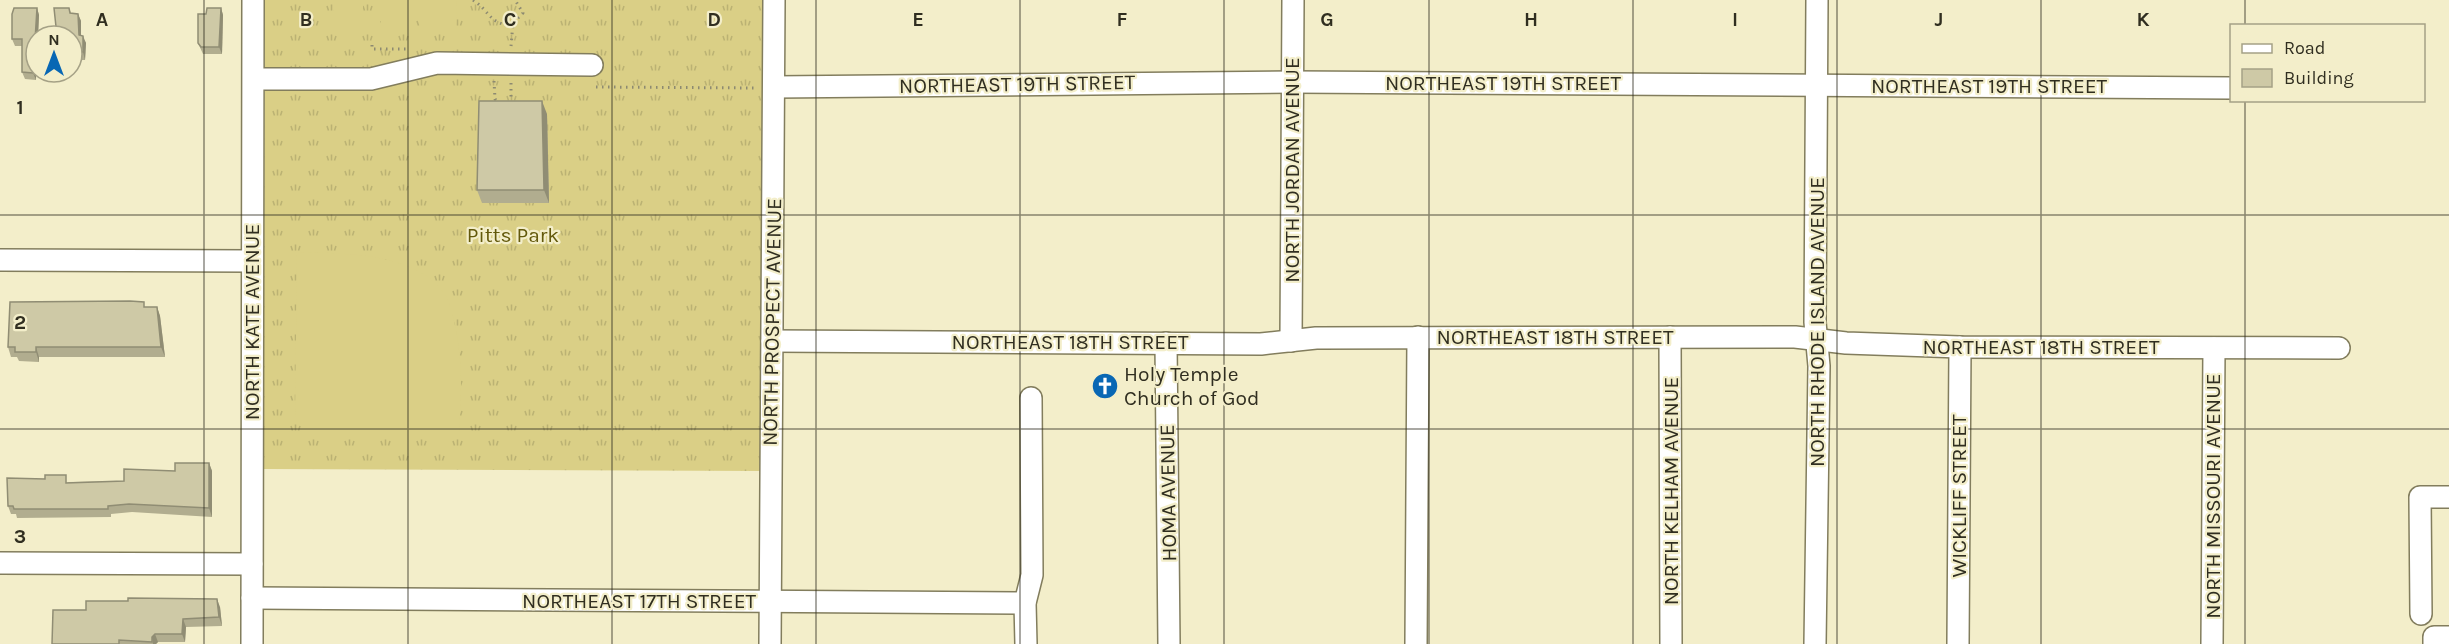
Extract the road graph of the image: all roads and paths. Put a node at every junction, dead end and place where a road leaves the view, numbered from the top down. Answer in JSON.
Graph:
{"nodes":[{"id":1,"x":253,"y":0,"type":"edge"},
{"id":2,"x":473,"y":0,"type":"edge"},
{"id":3,"x":515,"y":0,"type":"edge"},
{"id":4,"x":774,"y":0,"type":"edge"},
{"id":5,"x":1293,"y":0,"type":"edge"},
{"id":6,"x":1817,"y":0,"type":"edge"},
{"id":7,"x":512,"y":26,"type":"junction"},
{"id":8,"x":511,"y":38,"type":"dead end"},
{"id":9,"x":592,"y":64,"type":"dead end"},
{"id":10,"x":254,"y":79,"type":"junction"},
{"id":11,"x":1293,"y":82,"type":"junction"},
{"id":12,"x":1817,"y":85,"type":"junction"},
{"id":13,"x":596,"y":87,"type":"dead end"},
{"id":14,"x":775,"y":87,"type":"junction"},
{"id":15,"x":2230,"y":88,"type":"edge"},
{"id":16,"x":494,"y":92,"type":"dead end"},
{"id":17,"x":511,"y":92,"type":"dead end"},
{"id":18,"x":503,"y":107,"type":"edge"},
{"id":19,"x":511,"y":114,"type":"edge"},
{"id":20,"x":0,"y":260,"type":"edge"},
{"id":21,"x":252,"y":261,"type":"junction"},
{"id":22,"x":1418,"y":337,"type":"junction"},
{"id":23,"x":1670,"y":337,"type":"junction"},
{"id":24,"x":1817,"y":340,"type":"junction"},
{"id":25,"x":772,"y":341,"type":"junction"},
{"id":26,"x":1292,"y":341,"type":"junction"},
{"id":27,"x":1166,"y":343,"type":"junction"},
{"id":28,"x":1960,"y":347,"type":"junction"},
{"id":29,"x":2214,"y":348,"type":"junction"},
{"id":30,"x":2339,"y":348,"type":"dead end"},
{"id":31,"x":1031,"y":398,"type":"dead end"},
{"id":32,"x":2449,"y":497,"type":"edge"},
{"id":33,"x":0,"y":563,"type":"edge"},
{"id":34,"x":252,"y":564,"type":"junction"},
{"id":35,"x":252,"y":598,"type":"junction"},
{"id":36,"x":770,"y":602,"type":"junction"},
{"id":37,"x":1025,"y":603,"type":"junction"},
{"id":38,"x":2421,"y":614,"type":"dead end"},
{"id":39,"x":2449,"y":637,"type":"edge"},
{"id":40,"x":252,"y":644,"type":"edge"},
{"id":41,"x":770,"y":644,"type":"edge"},
{"id":42,"x":1026,"y":644,"type":"edge"},
{"id":43,"x":1169,"y":644,"type":"edge"},
{"id":44,"x":1416,"y":644,"type":"edge"},
{"id":45,"x":1671,"y":644,"type":"edge"},
{"id":46,"x":1815,"y":644,"type":"edge"},
{"id":47,"x":1958,"y":644,"type":"edge"},
{"id":48,"x":2212,"y":644,"type":"edge"},
{"id":49,"x":2434,"y":644,"type":"edge"}],
"edges":[{"from":1,"to":10,"type":"street","name":"NORTH KATE AVENUE"},
{"from":2,"to":7,"type":"path"},
{"from":3,"to":7,"type":"path"},
{"from":4,"to":14,"type":"street","name":"NORTH PROSPECT AVENUE"},
{"from":5,"to":11,"type":"street","name":"NORTH JORDAN AVENUE"},
{"from":6,"to":12,"type":"street","name":"NORTH RHODE ISLAND AVENUE"},
{"from":7,"to":8,"type":"path"},
{"from":9,"to":10,"type":"street"},
{"from":10,"to":21,"type":"street","name":"NORTH KATE AVENUE"},
{"from":11,"to":12,"type":"street","name":"NORTHEAST 19TH STREET"},
{"from":11,"to":14,"type":"street","name":"NORTHEAST 19TH STREET"},
{"from":11,"to":26,"type":"street","name":"NORTH JORDAN AVENUE"},
{"from":12,"to":15,"type":"street","name":"NORTHEAST 19TH STREET"},
{"from":12,"to":24,"type":"street","name":"NORTH RHODE ISLAND AVENUE"},
{"from":13,"to":14,"type":"path"},
{"from":14,"to":25,"type":"street","name":"NORTH PROSPECT AVENUE"},
{"from":16,"to":18,"type":"path"},
{"from":17,"to":19,"type":"path"},
{"from":20,"to":21,"type":"street"},
{"from":21,"to":34,"type":"street","name":"NORTH KATE AVENUE"},
{"from":22,"to":23,"type":"street","name":"NORTHEAST 18TH STREET"},
{"from":22,"to":26,"type":"street","name":"NORTHEAST 18TH STREET"},
{"from":22,"to":44,"type":"street"},
{"from":23,"to":24,"type":"street","name":"NORTHEAST 18TH STREET"},
{"from":23,"to":45,"type":"street","name":"NORTH KELHAM AVENUE"},
{"from":24,"to":28,"type":"street","name":"NORTHEAST 18TH STREET"},
{"from":24,"to":46,"type":"street","name":"NORTH RHODE ISLAND AVENUE"},
{"from":25,"to":27,"type":"street","name":"NORTHEAST 18TH STREET"},
{"from":25,"to":36,"type":"street","name":"NORTH PROSPECT AVENUE"},
{"from":26,"to":27,"type":"street","name":"NORTHEAST 18TH STREET"},
{"from":27,"to":43,"type":"street","name":"HOMA AVENUE"},
{"from":28,"to":29,"type":"street","name":"NORTHEAST 18TH STREET"},
{"from":28,"to":47,"type":"street","name":"WICKLIFF STREET"},
{"from":29,"to":30,"type":"street","name":"NORTHEAST 18TH STREET"},
{"from":29,"to":48,"type":"street","name":"NORTH MISSOURI AVENUE"},
{"from":31,"to":37,"type":"street"},
{"from":32,"to":38,"type":"street"},
{"from":33,"to":34,"type":"street"},
{"from":34,"to":35,"type":"street","name":"NORTH KATE AVENUE"},
{"from":35,"to":36,"type":"street","name":"NORTHEAST 17TH STREET"},
{"from":35,"to":40,"type":"street","name":"NORTH KATE AVENUE"},
{"from":36,"to":37,"type":"street","name":"NORTHEAST 17TH STREET"},
{"from":36,"to":41,"type":"street","name":"NORTH PROSPECT AVENUE"},
{"from":37,"to":42,"type":"street"},
{"from":39,"to":49,"type":"street"}]}
